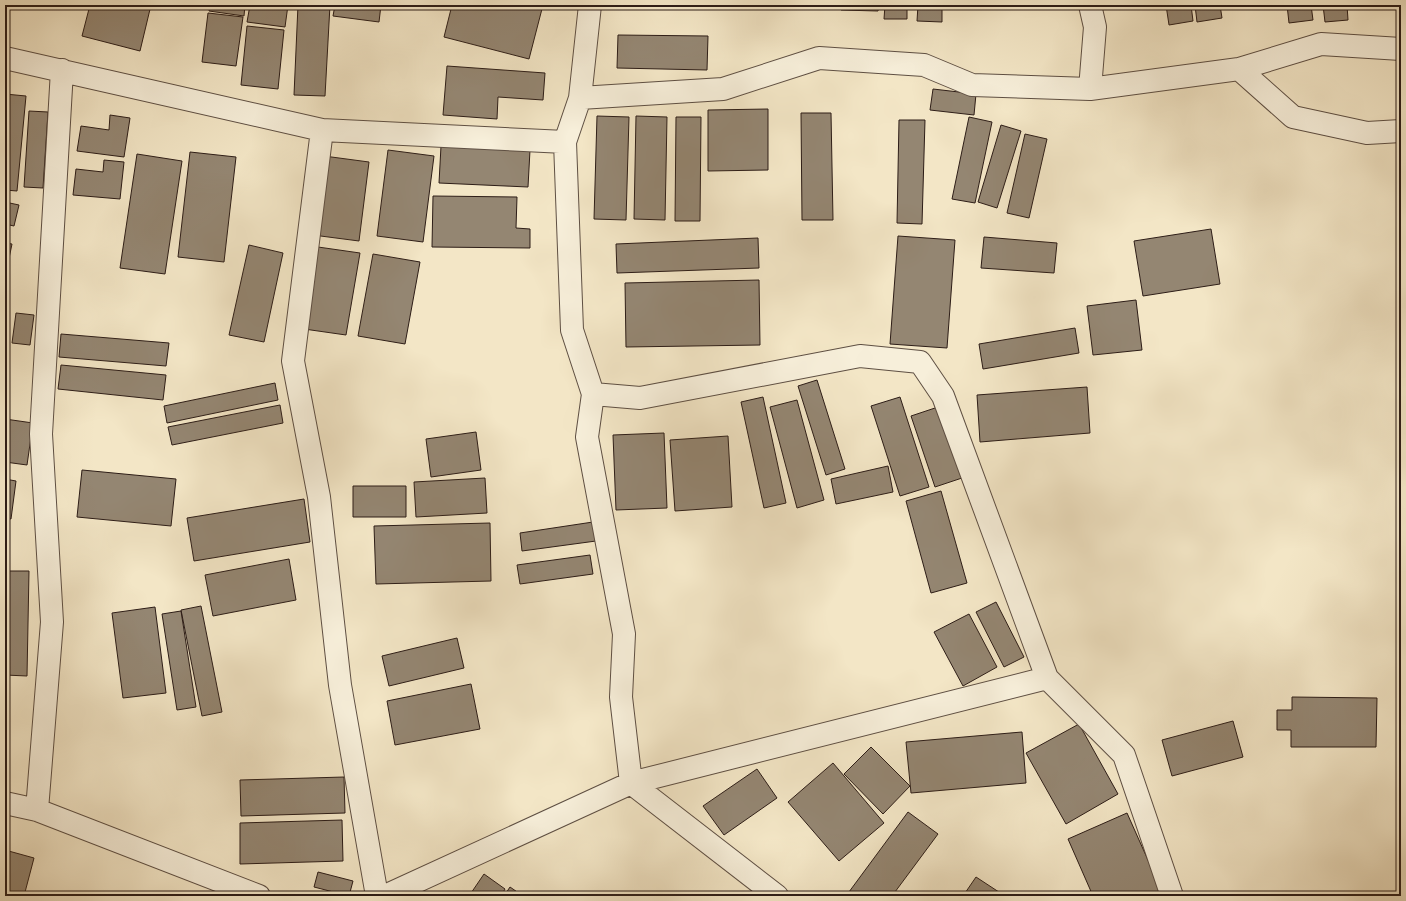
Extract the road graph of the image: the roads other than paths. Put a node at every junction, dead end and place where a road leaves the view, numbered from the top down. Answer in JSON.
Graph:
{"nodes":[{"id":1,"x":590,"y":5,"type":"edge"},
{"id":2,"x":1090,"y":5,"type":"edge"},
{"id":3,"x":1401,"y":49,"type":"edge"},
{"id":4,"x":5,"y":58,"type":"edge"},
{"id":5,"x":1239,"y":69,"type":"junction"},
{"id":6,"x":62,"y":70,"type":"junction"},
{"id":7,"x":1090,"y":89,"type":"junction"},
{"id":8,"x":580,"y":98,"type":"junction"},
{"id":9,"x":322,"y":130,"type":"junction"},
{"id":10,"x":1401,"y":131,"type":"edge"},
{"id":11,"x":565,"y":142,"type":"junction"},
{"id":12,"x":593,"y":394,"type":"junction"},
{"id":13,"x":1047,"y":678,"type":"junction"},
{"id":14,"x":631,"y":783,"type":"junction"},
{"id":15,"x":5,"y":802,"type":"edge"},
{"id":16,"x":37,"y":810,"type":"junction"},
{"id":17,"x":259,"y":896,"type":"edge"},
{"id":18,"x":377,"y":896,"type":"edge"},
{"id":19,"x":385,"y":896,"type":"edge"},
{"id":20,"x":776,"y":896,"type":"edge"},
{"id":21,"x":1172,"y":896,"type":"edge"}],
"edges":[{"from":1,"to":8,"type":"street"},
{"from":2,"to":7,"type":"street"},
{"from":3,"to":5,"type":"street"},
{"from":4,"to":6,"type":"street"},
{"from":5,"to":7,"type":"street"},
{"from":5,"to":10,"type":"street"},
{"from":6,"to":9,"type":"street"},
{"from":6,"to":16,"type":"street"},
{"from":7,"to":8,"type":"street"},
{"from":8,"to":11,"type":"street"},
{"from":9,"to":11,"type":"street"},
{"from":9,"to":18,"type":"street"},
{"from":11,"to":12,"type":"street"},
{"from":12,"to":13,"type":"street"},
{"from":12,"to":14,"type":"street"},
{"from":13,"to":14,"type":"street"},
{"from":13,"to":21,"type":"street"},
{"from":14,"to":19,"type":"street"},
{"from":14,"to":20,"type":"street"},
{"from":15,"to":16,"type":"street"},
{"from":16,"to":17,"type":"street"}]}
